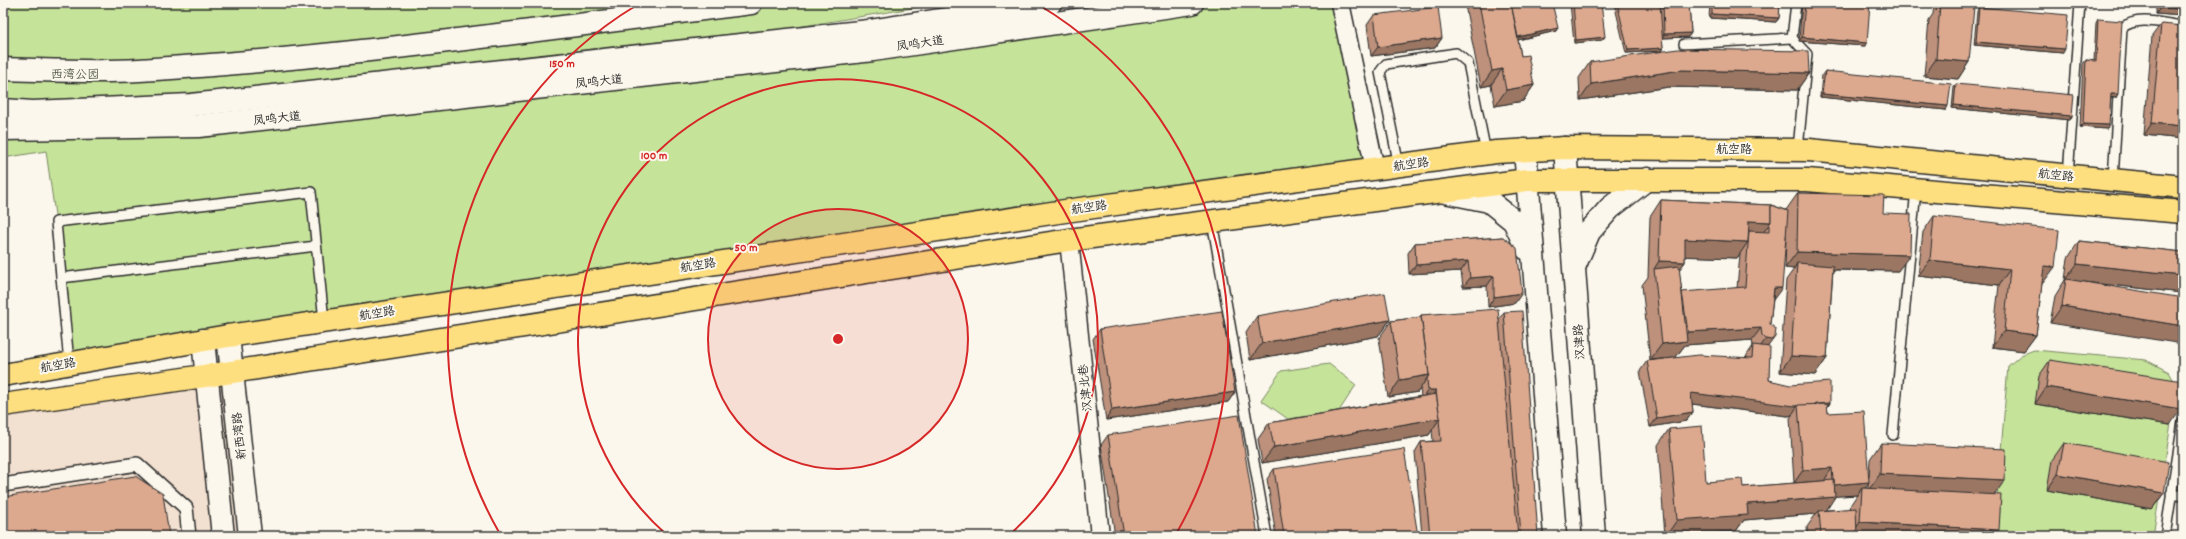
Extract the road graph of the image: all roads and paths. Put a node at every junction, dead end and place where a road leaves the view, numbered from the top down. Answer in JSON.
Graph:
{"nodes":[{"id":1,"x":751,"y":3,"type":"edge"},
{"id":2,"x":1050,"y":3,"type":"edge"},
{"id":3,"x":1192,"y":3,"type":"edge"},
{"id":4,"x":1340,"y":3,"type":"edge"},
{"id":5,"x":1796,"y":3,"type":"edge"},
{"id":6,"x":2080,"y":3,"type":"edge"},
{"id":7,"x":2183,"y":26,"type":"edge"},
{"id":8,"x":1792,"y":38,"type":"junction"},
{"id":9,"x":1684,"y":44,"type":"dead end"},
{"id":10,"x":3,"y":69,"type":"edge"},
{"id":11,"x":3,"y":110,"type":"edge"},
{"id":12,"x":3,"y":129,"type":"edge"},
{"id":13,"x":1565,"y":148,"type":"junction"},
{"id":14,"x":1525,"y":150,"type":"junction"},
{"id":15,"x":1798,"y":150,"type":"junction"},
{"id":16,"x":1486,"y":153,"type":"junction"},
{"id":17,"x":1399,"y":166,"type":"junction"},
{"id":18,"x":1375,"y":169,"type":"junction"},
{"id":19,"x":2068,"y":176,"type":"junction"},
{"id":20,"x":1567,"y":178,"type":"junction"},
{"id":21,"x":1647,"y":179,"type":"junction"},
{"id":22,"x":1527,"y":180,"type":"junction"},
{"id":23,"x":2112,"y":180,"type":"junction"},
{"id":24,"x":2183,"y":188,"type":"edge"},
{"id":25,"x":1916,"y":189,"type":"junction"},
{"id":26,"x":1442,"y":191,"type":"junction"},
{"id":27,"x":2183,"y":212,"type":"edge"},
{"id":28,"x":1212,"y":222,"type":"junction"},
{"id":29,"x":1069,"y":240,"type":"junction"},
{"id":30,"x":316,"y":246,"type":"junction"},
{"id":31,"x":1534,"y":263,"type":"junction"},
{"id":32,"x":1574,"y":268,"type":"junction"},
{"id":33,"x":62,"y":278,"type":"junction"},
{"id":34,"x":324,"y":321,"type":"junction"},
{"id":35,"x":228,"y":336,"type":"junction"},
{"id":36,"x":203,"y":340,"type":"junction"},
{"id":37,"x":69,"y":363,"type":"junction"},
{"id":38,"x":232,"y":372,"type":"junction"},
{"id":39,"x":3,"y":375,"type":"edge"},
{"id":40,"x":207,"y":376,"type":"junction"},
{"id":41,"x":3,"y":405,"type":"edge"},
{"id":42,"x":2183,"y":422,"type":"edge"},
{"id":43,"x":1893,"y":435,"type":"dead end"},
{"id":44,"x":3,"y":485,"type":"edge"},
{"id":45,"x":2171,"y":494,"type":"junction"},
{"id":46,"x":2183,"y":496,"type":"edge"},
{"id":47,"x":189,"y":536,"type":"edge"},
{"id":48,"x":223,"y":536,"type":"edge"},
{"id":49,"x":250,"y":536,"type":"edge"},
{"id":50,"x":1100,"y":536,"type":"edge"},
{"id":51,"x":1267,"y":536,"type":"edge"},
{"id":52,"x":1555,"y":536,"type":"edge"},
{"id":53,"x":1594,"y":536,"type":"edge"},
{"id":54,"x":2165,"y":536,"type":"edge"}],
"edges":[{"from":1,"to":10,"type":"main road"},
{"from":2,"to":11,"type":"main road","name":"凤鸣大道"},
{"from":3,"to":12,"type":"main road","name":"凤鸣大道"},
{"from":4,"to":18,"type":"street"},
{"from":5,"to":8,"type":"lane"},
{"from":6,"to":19,"type":"lane"},
{"from":7,"to":23,"type":"lane"},
{"from":8,"to":9,"type":"lane"},
{"from":8,"to":15,"type":"lane"},
{"from":13,"to":14,"type":"main road","name":"航空路"},
{"from":13,"to":15,"type":"main road","name":"航空路"},
{"from":13,"to":20,"type":"main road","name":"汉津路"},
{"from":14,"to":16,"type":"main road","name":"航空路"},
{"from":14,"to":22,"type":"main road"},
{"from":15,"to":19,"type":"main road","name":"航空路"},
{"from":16,"to":17,"type":"main road","name":"航空路"},
{"from":16,"to":17,"type":"lane"},
{"from":17,"to":18,"type":"main road","name":"航空路"},
{"from":18,"to":34,"type":"main road","name":"航空路"},
{"from":19,"to":23,"type":"main road","name":"航空路"},
{"from":20,"to":21,"type":"main road"},
{"from":20,"to":22,"type":"main road"},
{"from":20,"to":32,"type":"main road","name":"汉津路"},
{"from":21,"to":25,"type":"main road"},
{"from":21,"to":32,"type":"main road"},
{"from":22,"to":26,"type":"main road"},
{"from":22,"to":31,"type":"main road"},
{"from":23,"to":24,"type":"main road","name":"航空路"},
{"from":25,"to":27,"type":"main road"},
{"from":25,"to":43,"type":"lane"},
{"from":26,"to":28,"type":"main road"},
{"from":26,"to":31,"type":"main road"},
{"from":28,"to":29,"type":"main road"},
{"from":28,"to":51,"type":"lane"},
{"from":29,"to":38,"type":"main road"},
{"from":29,"to":50,"type":"street","name":"汉津北巷"},
{"from":30,"to":33,"type":"lane"},
{"from":30,"to":33,"type":"lane"},
{"from":30,"to":34,"type":"lane"},
{"from":31,"to":52,"type":"main road"},
{"from":32,"to":53,"type":"main road","name":"汉津路"},
{"from":33,"to":37,"type":"lane"},
{"from":34,"to":35,"type":"main road","name":"航空路"},
{"from":35,"to":36,"type":"main road","name":"航空路"},
{"from":35,"to":38,"type":"main road","name":"新西湾路"},
{"from":36,"to":37,"type":"main road","name":"航空路"},
{"from":36,"to":40,"type":"main road"},
{"from":37,"to":39,"type":"main road","name":"航空路"},
{"from":38,"to":40,"type":"main road"},
{"from":38,"to":49,"type":"main road","name":"新西湾路"},
{"from":40,"to":41,"type":"main road"},
{"from":40,"to":48,"type":"main road"},
{"from":42,"to":45,"type":"lane"},
{"from":44,"to":47,"type":"street"},
{"from":45,"to":46,"type":"lane"},
{"from":45,"to":54,"type":"lane"}]}
